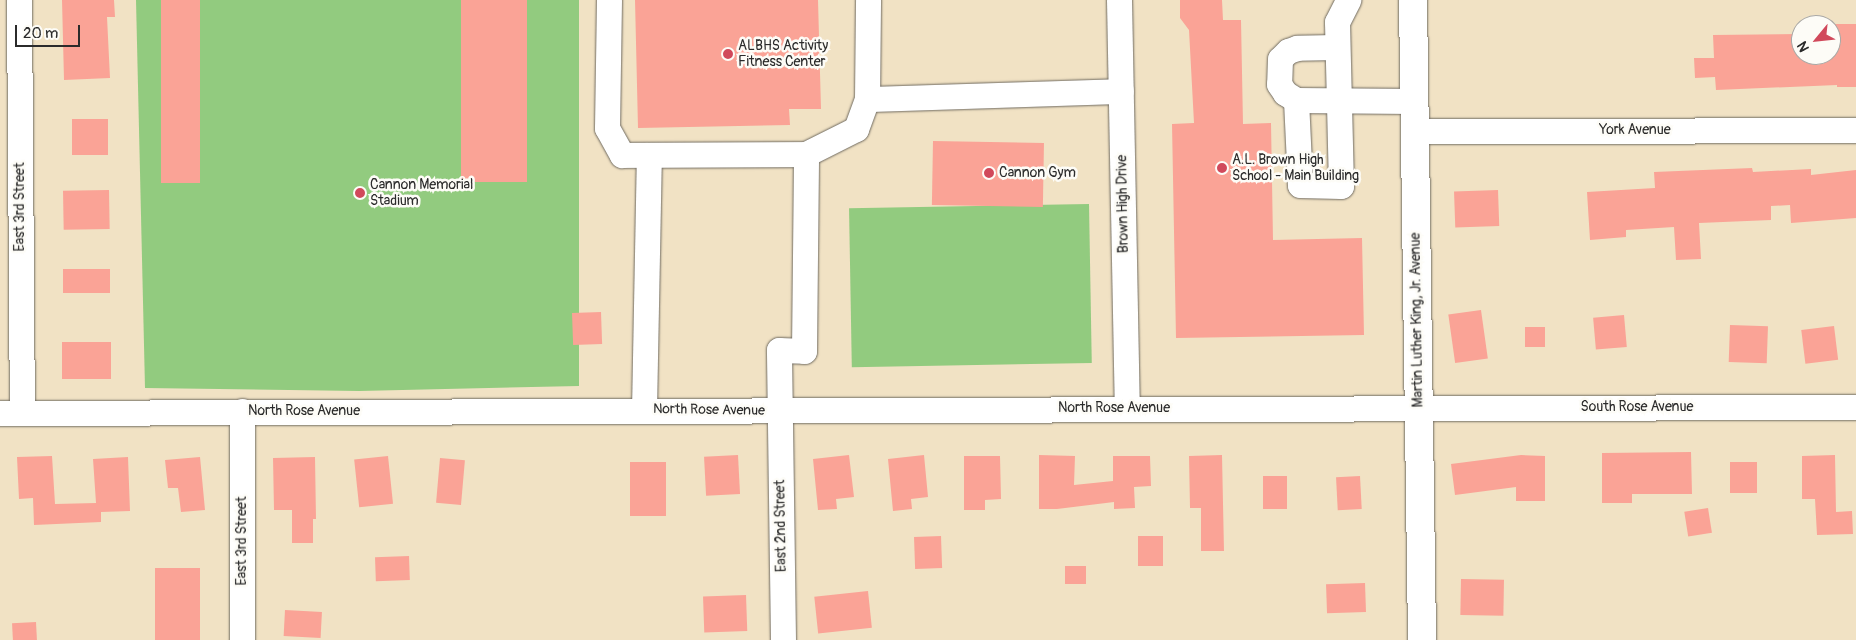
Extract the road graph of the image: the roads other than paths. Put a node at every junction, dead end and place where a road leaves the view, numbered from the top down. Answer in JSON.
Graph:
{"nodes":[{"id":1,"x":19,"y":0,"type":"edge"},
{"id":2,"x":609,"y":0,"type":"edge"},
{"id":3,"x":868,"y":0,"type":"edge"},
{"id":4,"x":1119,"y":0,"type":"edge"},
{"id":5,"x":1348,"y":0,"type":"edge"},
{"id":6,"x":1413,"y":0,"type":"edge"},
{"id":7,"x":1336,"y":47,"type":"junction"},
{"id":8,"x":1121,"y":91,"type":"junction"},
{"id":9,"x":867,"y":99,"type":"junction"},
{"id":10,"x":1296,"y":100,"type":"junction"},
{"id":11,"x":1339,"y":100,"type":"junction"},
{"id":12,"x":1414,"y":101,"type":"junction"},
{"id":13,"x":1856,"y":130,"type":"edge"},
{"id":14,"x":1414,"y":131,"type":"junction"},
{"id":15,"x":806,"y":154,"type":"junction"},
{"id":16,"x":648,"y":155,"type":"junction"},
{"id":17,"x":1418,"y":407,"type":"junction"},
{"id":18,"x":1856,"y":407,"type":"edge"},
{"id":19,"x":1127,"y":408,"type":"junction"},
{"id":20,"x":644,"y":410,"type":"junction"},
{"id":21,"x":779,"y":411,"type":"junction"},
{"id":22,"x":242,"y":412,"type":"junction"},
{"id":23,"x":11,"y":413,"type":"edge"},
{"id":24,"x":242,"y":640,"type":"edge"},
{"id":25,"x":783,"y":640,"type":"edge"},
{"id":26,"x":1422,"y":640,"type":"edge"}],
"edges":[{"from":1,"to":23,"type":"street","name":"East 3rd Street"},
{"from":2,"to":16,"type":"street"},
{"from":3,"to":9,"type":"street"},
{"from":4,"to":8,"type":"street","name":"Brown High Drive"},
{"from":5,"to":7,"type":"street"},
{"from":6,"to":12,"type":"main road","name":"Martin Luther King, Jr. Avenue"},
{"from":7,"to":10,"type":"street"},
{"from":7,"to":11,"type":"street"},
{"from":8,"to":9,"type":"street"},
{"from":8,"to":19,"type":"street","name":"Brown High Drive"},
{"from":9,"to":15,"type":"street"},
{"from":10,"to":11,"type":"street"},
{"from":10,"to":11,"type":"street"},
{"from":11,"to":12,"type":"street"},
{"from":12,"to":14,"type":"main road","name":"Martin Luther King, Jr. Avenue"},
{"from":13,"to":14,"type":"street","name":"York Avenue"},
{"from":14,"to":17,"type":"main road","name":"Martin Luther King, Jr. Avenue"},
{"from":15,"to":16,"type":"street"},
{"from":15,"to":21,"type":"street","name":"East 2nd Street"},
{"from":16,"to":20,"type":"street"},
{"from":17,"to":18,"type":"street","name":"South Rose Avenue"},
{"from":17,"to":19,"type":"street","name":"North Rose Avenue"},
{"from":17,"to":26,"type":"main road","name":"Martin Luther King, Jr. Avenue"},
{"from":19,"to":21,"type":"street","name":"North Rose Avenue"},
{"from":20,"to":21,"type":"street","name":"North Rose Avenue"},
{"from":20,"to":22,"type":"street","name":"North Rose Avenue"},
{"from":21,"to":25,"type":"street","name":"East 2nd Street"},
{"from":22,"to":23,"type":"street","name":"North Rose Avenue"},
{"from":22,"to":24,"type":"street","name":"East 3rd Street"}]}
